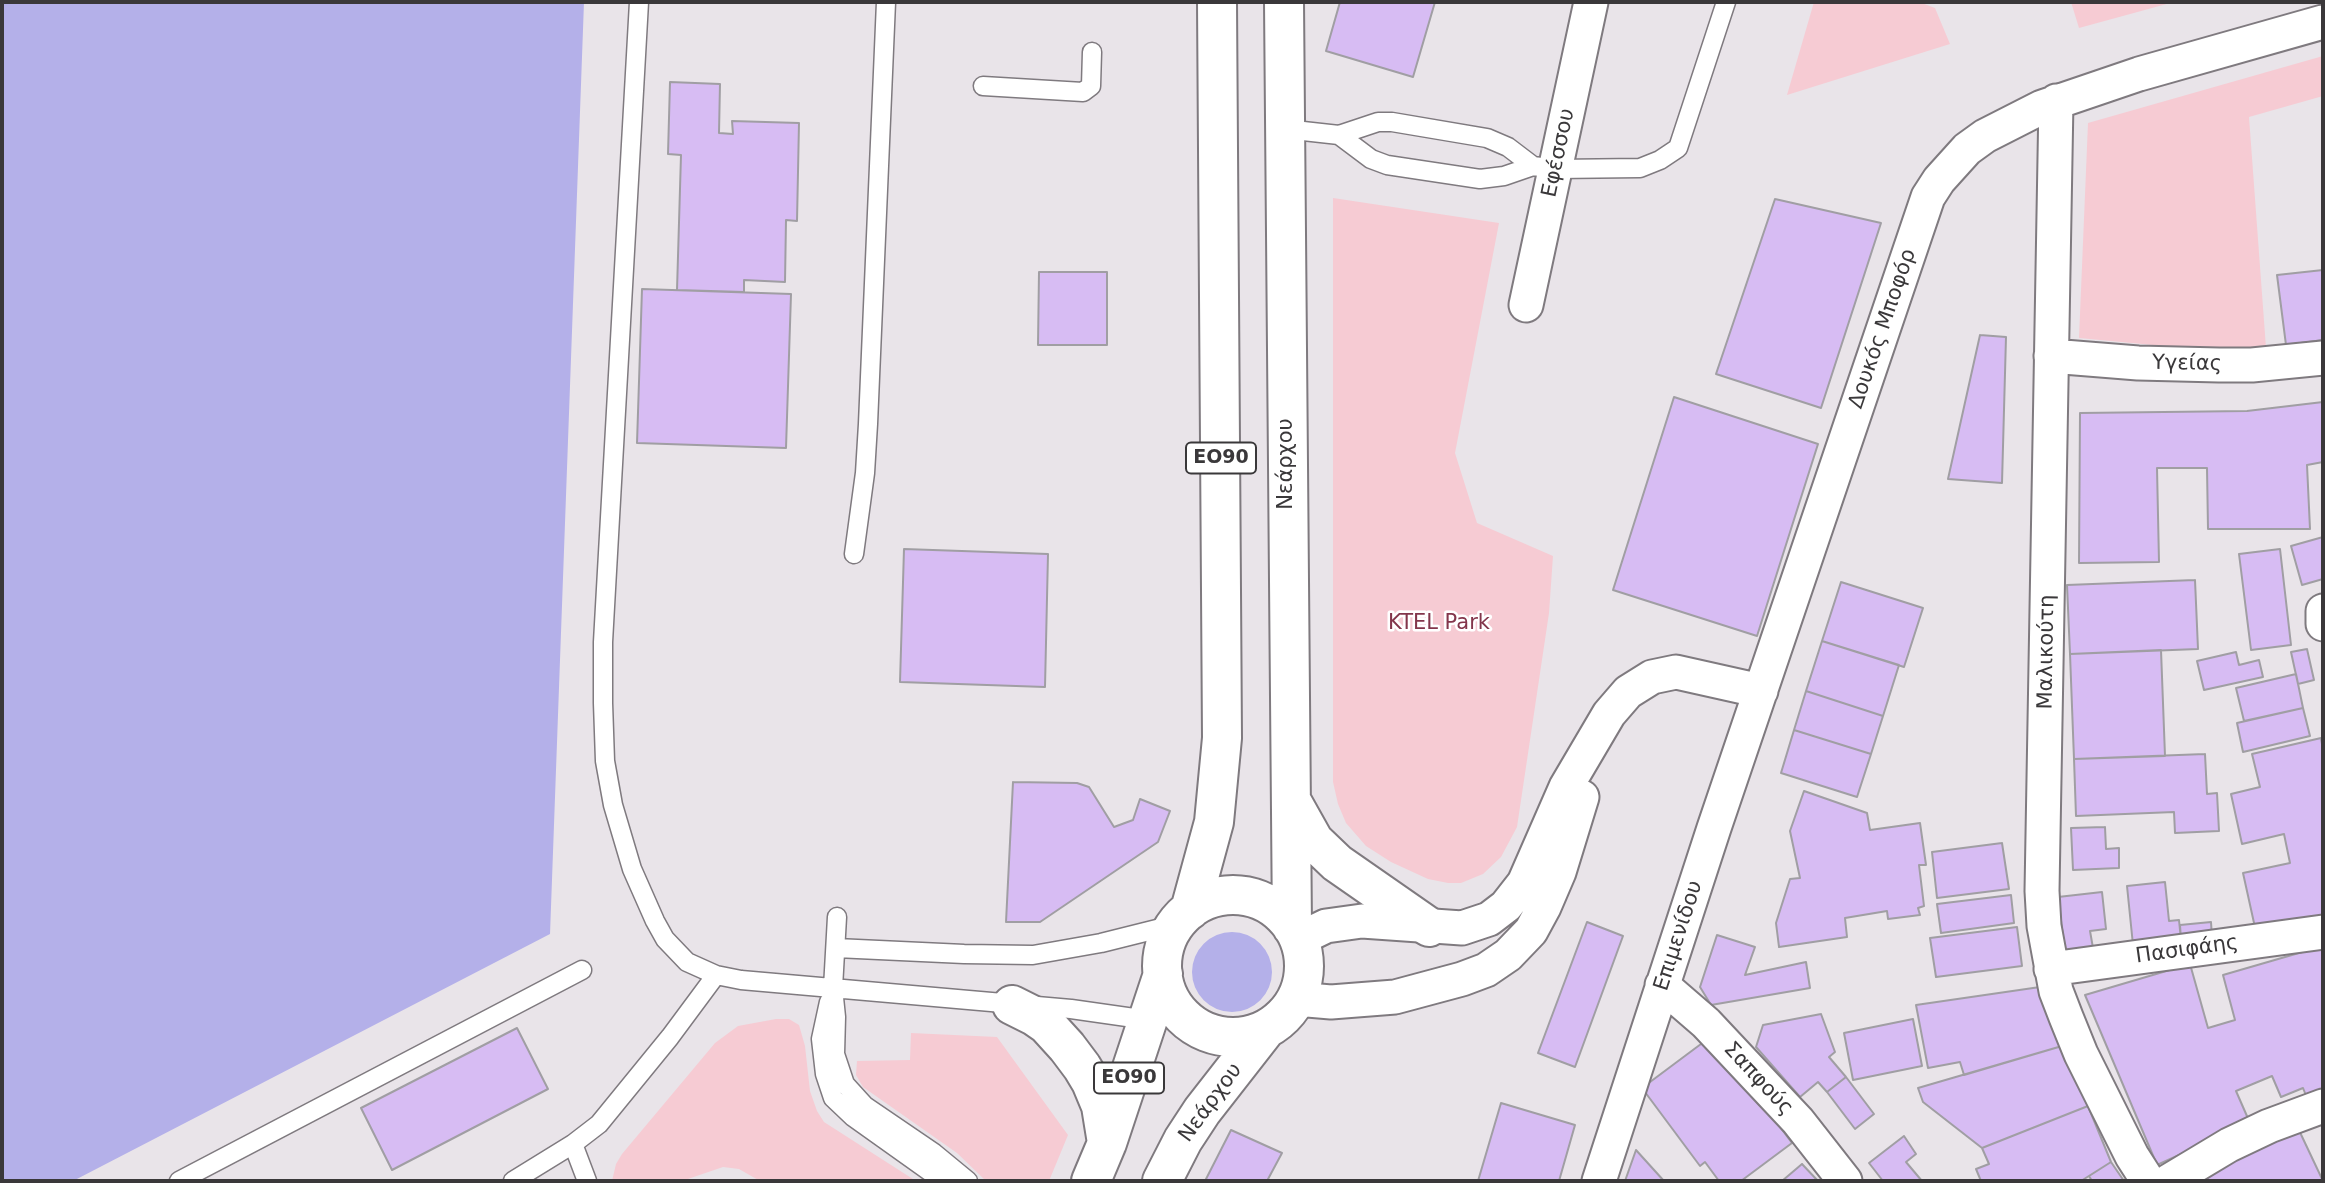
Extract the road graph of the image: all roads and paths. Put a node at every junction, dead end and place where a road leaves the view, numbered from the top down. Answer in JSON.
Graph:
{"nodes":[{"id":1,"x":639,"y":2,"type":"edge"},
{"id":2,"x":886,"y":2,"type":"edge"},
{"id":3,"x":1217,"y":2,"type":"edge"},
{"id":4,"x":1284,"y":2,"type":"edge"},
{"id":5,"x":1591,"y":2,"type":"edge"},
{"id":6,"x":1726,"y":2,"type":"edge"},
{"id":7,"x":2323,"y":22,"type":"edge"},
{"id":8,"x":1092,"y":52,"type":"dead end"},
{"id":9,"x":983,"y":86,"type":"dead end"},
{"id":10,"x":2056,"y":101,"type":"junction"},
{"id":11,"x":1285,"y":129,"type":"junction"},
{"id":12,"x":1339,"y":135,"type":"junction"},
{"id":13,"x":1545,"y":168,"type":"junction"},
{"id":14,"x":1526,"y":305,"type":"dead end"},
{"id":15,"x":2051,"y":356,"type":"junction"},
{"id":16,"x":2323,"y":358,"type":"edge"},
{"id":17,"x":854,"y":554,"type":"dead end"},
{"id":18,"x":2323,"y":611,"type":"edge"},
{"id":19,"x":2323,"y":624,"type":"edge"},
{"id":20,"x":1761,"y":691,"type":"junction"},
{"id":21,"x":1593,"y":740,"type":"junction"},
{"id":22,"x":1290,"y":798,"type":"junction"},
{"id":23,"x":1188,"y":913,"type":"junction"},
{"id":24,"x":838,"y":917,"type":"dead end"},
{"id":25,"x":1429,"y":926,"type":"junction"},
{"id":26,"x":2323,"y":932,"type":"edge"},
{"id":27,"x":1296,"y":933,"type":"junction"},
{"id":28,"x":836,"y":948,"type":"junction"},
{"id":29,"x":2051,"y":969,"type":"junction"},
{"id":30,"x":582,"y":970,"type":"dead end"},
{"id":31,"x":1163,"y":974,"type":"junction"},
{"id":32,"x":716,"y":975,"type":"junction"},
{"id":33,"x":1662,"y":985,"type":"junction"},
{"id":34,"x":833,"y":988,"type":"junction"},
{"id":35,"x":1296,"y":999,"type":"junction"},
{"id":36,"x":1012,"y":1004,"type":"junction"},
{"id":37,"x":1148,"y":1020,"type":"junction"},
{"id":38,"x":1266,"y":1029,"type":"junction"},
{"id":39,"x":2323,"y":1106,"type":"edge"},
{"id":40,"x":1107,"y":1143,"type":"junction"},
{"id":41,"x":573,"y":1144,"type":"junction"},
{"id":42,"x":179,"y":1181,"type":"edge"},
{"id":43,"x":513,"y":1181,"type":"edge"},
{"id":44,"x":587,"y":1181,"type":"edge"},
{"id":45,"x":943,"y":1181,"type":"edge"},
{"id":46,"x":968,"y":1181,"type":"edge"},
{"id":47,"x":1091,"y":1181,"type":"edge"},
{"id":48,"x":1162,"y":1181,"type":"edge"},
{"id":49,"x":1599,"y":1181,"type":"edge"},
{"id":50,"x":1845,"y":1181,"type":"edge"},
{"id":51,"x":2148,"y":1181,"type":"edge"},
{"id":52,"x":2169,"y":1181,"type":"edge"}],
"edges":[{"from":1,"to":32,"type":"lane"},
{"from":2,"to":17,"type":"lane"},
{"from":3,"to":23,"type":"main road","number":"ΕΟ90"},
{"from":4,"to":11,"type":"main road","name":"Νεάρχου","number":"ΕΟ90"},
{"from":5,"to":13,"type":"street","name":"Εφέσσου"},
{"from":6,"to":13,"type":"lane"},
{"from":7,"to":10,"type":"street","name":"Δουκός Μποφόρ"},
{"from":8,"to":9,"type":"lane"},
{"from":10,"to":15,"type":"street","name":"Μαλικούτη"},
{"from":10,"to":20,"type":"street","name":"Δουκός Μποφόρ"},
{"from":11,"to":12,"type":"lane"},
{"from":11,"to":22,"type":"main road","name":"Νεάρχου","number":"ΕΟ90"},
{"from":12,"to":13,"type":"lane"},
{"from":12,"to":13,"type":"lane"},
{"from":13,"to":14,"type":"street","name":"Εφέσσου"},
{"from":15,"to":16,"type":"street","name":"Υγείας"},
{"from":15,"to":29,"type":"street","name":"Μαλικούτη"},
{"from":18,"to":19,"type":"street"},
{"from":20,"to":21,"type":"street"},
{"from":20,"to":33,"type":"street","name":"Επιμενίδου"},
{"from":21,"to":25,"type":"street"},
{"from":21,"to":35,"type":"street"},
{"from":22,"to":25,"type":"main road"},
{"from":22,"to":27,"type":"main road","name":"Νεάρχου","number":"ΕΟ90"},
{"from":23,"to":27,"type":"main road"},
{"from":23,"to":28,"type":"lane"},
{"from":23,"to":31,"type":"main road","number":"ΕΟ90"},
{"from":24,"to":28,"type":"lane"},
{"from":25,"to":27,"type":"street"},
{"from":26,"to":29,"type":"street","name":"Πασιφάης"},
{"from":27,"to":35,"type":"main road","number":"ΕΟ90"},
{"from":28,"to":34,"type":"lane"},
{"from":29,"to":51,"type":"street","name":"Μαλικούτη"},
{"from":30,"to":42,"type":"lane"},
{"from":31,"to":37,"type":"main road","number":"ΕΟ90"},
{"from":31,"to":38,"type":"main road"},
{"from":32,"to":34,"type":"lane"},
{"from":32,"to":41,"type":"lane"},
{"from":33,"to":49,"type":"street","name":"Επιμενίδου"},
{"from":33,"to":50,"type":"street","name":"Σαπφούς"},
{"from":34,"to":36,"type":"lane"},
{"from":34,"to":45,"type":"lane"},
{"from":34,"to":46,"type":"lane"},
{"from":35,"to":38,"type":"main road","number":"ΕΟ90"},
{"from":36,"to":37,"type":"lane"},
{"from":36,"to":40,"type":"main road"},
{"from":37,"to":40,"type":"main road","number":"ΕΟ90"},
{"from":38,"to":48,"type":"main road","name":"Νεάρχου","number":"ΕΟ90"},
{"from":39,"to":52,"type":"street"},
{"from":40,"to":47,"type":"main road","number":"ΕΟ90"},
{"from":41,"to":43,"type":"lane"},
{"from":41,"to":44,"type":"lane"}]}
